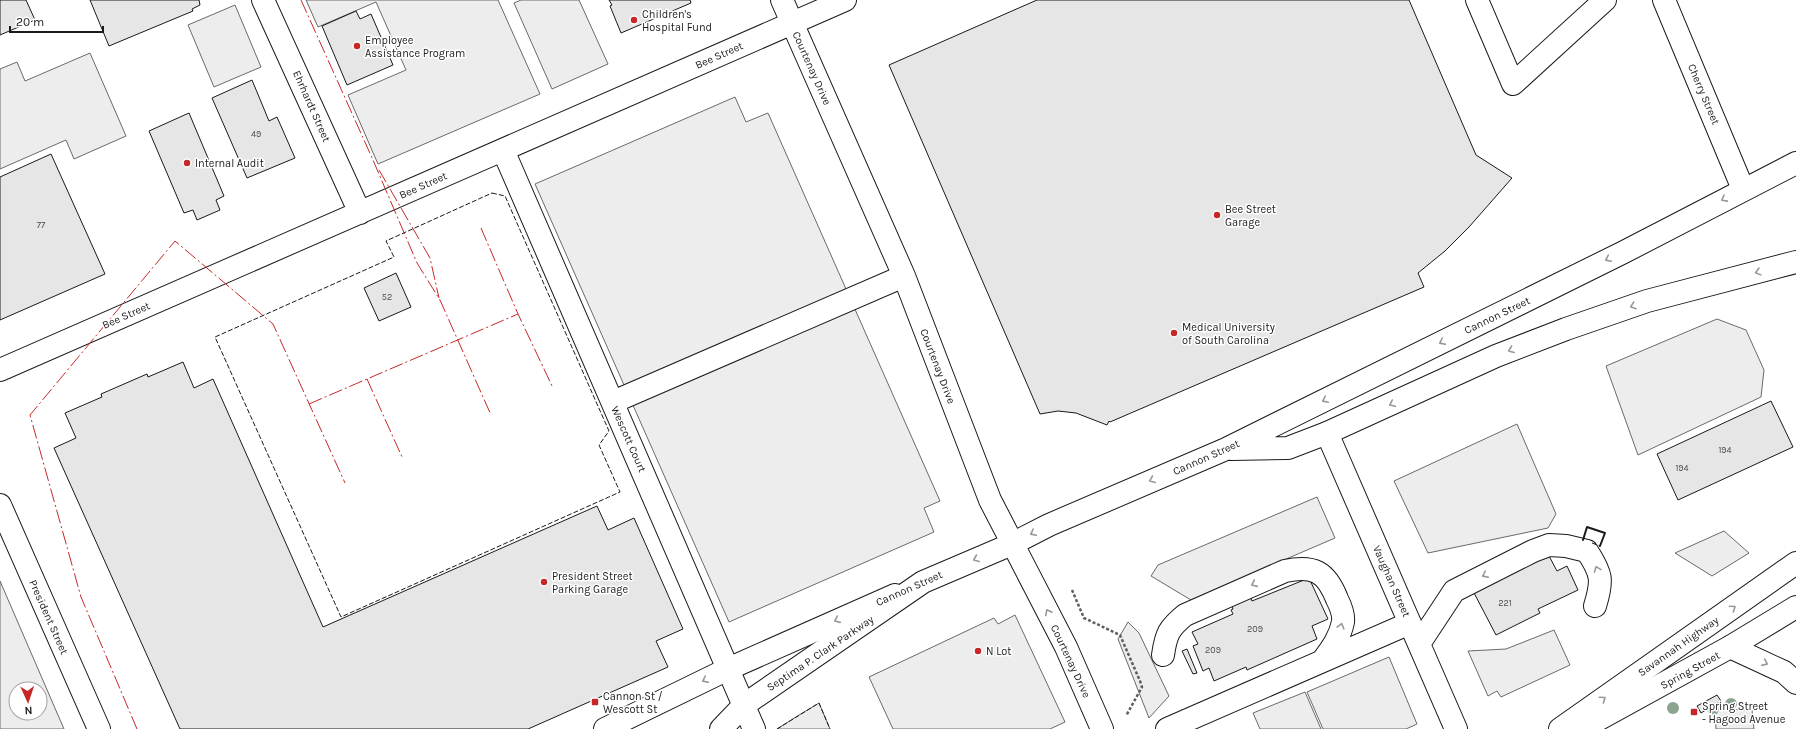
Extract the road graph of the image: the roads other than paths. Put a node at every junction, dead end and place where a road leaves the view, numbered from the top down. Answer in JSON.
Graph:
{"nodes":[{"id":1,"x":263,"y":0,"type":"edge"},
{"id":2,"x":782,"y":0,"type":"edge"},
{"id":3,"x":845,"y":0,"type":"edge"},
{"id":4,"x":1477,"y":0,"type":"edge"},
{"id":5,"x":1605,"y":0,"type":"edge"},
{"id":6,"x":1664,"y":0,"type":"edge"},
{"id":7,"x":792,"y":23,"type":"junction"},
{"id":8,"x":504,"y":150,"type":"junction"},
{"id":9,"x":1796,"y":163,"type":"edge"},
{"id":10,"x":1743,"y":189,"type":"junction"},
{"id":11,"x":360,"y":213,"type":"junction"},
{"id":12,"x":1796,"y":262,"type":"edge"},
{"id":13,"x":904,"y":276,"type":"junction"},
{"id":14,"x":0,"y":370,"type":"edge"},
{"id":15,"x":613,"y":402,"type":"junction"},
{"id":16,"x":1327,"y":433,"type":"junction"},
{"id":17,"x":1226,"y":448,"type":"junction"},
{"id":18,"x":0,"y":505,"type":"edge"},
{"id":19,"x":1012,"y":544,"type":"junction"},
{"id":20,"x":1796,"y":563,"type":"edge"},
{"id":21,"x":923,"y":582,"type":"junction"},
{"id":22,"x":1595,"y":606,"type":"dead end"},
{"id":23,"x":1796,"y":607,"type":"edge"},
{"id":24,"x":1410,"y":623,"type":"junction"},
{"id":25,"x":1419,"y":644,"type":"junction"},
{"id":26,"x":1730,"y":647,"type":"junction"},
{"id":27,"x":1163,"y":655,"type":"dead end"},
{"id":28,"x":1323,"y":660,"type":"junction"},
{"id":29,"x":728,"y":669,"type":"junction"},
{"id":30,"x":1796,"y":683,"type":"edge"},
{"id":31,"x":744,"y":705,"type":"junction"},
{"id":32,"x":1603,"y":724,"type":"edge"},
{"id":33,"x":99,"y":729,"type":"edge"},
{"id":34,"x":605,"y":729,"type":"edge"},
{"id":35,"x":721,"y":729,"type":"edge"},
{"id":36,"x":754,"y":729,"type":"edge"},
{"id":37,"x":1102,"y":729,"type":"edge"},
{"id":38,"x":1167,"y":729,"type":"edge"},
{"id":39,"x":1456,"y":729,"type":"edge"},
{"id":40,"x":1560,"y":729,"type":"edge"},
{"id":41,"x":1581,"y":729,"type":"edge"}],
"edges":[{"from":1,"to":11,"type":"main road","name":"Ehrhardt Street"},
{"from":2,"to":7,"type":"main road","name":"Courtenay Drive"},
{"from":3,"to":7,"type":"main road","name":"Bee Street"},
{"from":4,"to":5,"type":"main road"},
{"from":6,"to":10,"type":"main road","name":"Cherry Street"},
{"from":7,"to":8,"type":"main road","name":"Bee Street"},
{"from":7,"to":13,"type":"main road","name":"Courtenay Drive"},
{"from":8,"to":11,"type":"main road","name":"Bee Street"},
{"from":8,"to":15,"type":"main road","name":"Wescott Court"},
{"from":9,"to":10,"type":"main road","name":"Cannon Street"},
{"from":10,"to":17,"type":"main road","name":"Cannon Street","one_way":true},
{"from":11,"to":14,"type":"main road","name":"Bee Street"},
{"from":12,"to":16,"type":"main road","one_way":true},
{"from":13,"to":15,"type":"main road"},
{"from":13,"to":19,"type":"main road","name":"Courtenay Drive"},
{"from":15,"to":29,"type":"main road","name":"Wescott Court"},
{"from":16,"to":17,"type":"main road"},
{"from":16,"to":24,"type":"main road","name":"Vaughan Street"},
{"from":17,"to":19,"type":"main road","name":"Cannon Street","one_way":true},
{"from":18,"to":33,"type":"main road","name":"President Street"},
{"from":19,"to":21,"type":"main road","name":"Cannon Street","one_way":true},
{"from":37,"to":19,"type":"main road","name":"Courtenay Drive","one_way":true},
{"from":40,"to":20,"type":"main road","name":"Savannah Highway","one_way":true},
{"from":21,"to":29,"type":"main road","name":"Cannon Street","one_way":true},
{"from":21,"to":31,"type":"main road","name":"Septima P. Clark Parkway"},
{"from":22,"to":25,"type":"main road","one_way":true},
{"from":23,"to":26,"type":"main road","name":"Spring Street"},
{"from":24,"to":25,"type":"main road","name":"Vaughan Street"},
{"from":24,"to":28,"type":"main road"},
{"from":25,"to":39,"type":"main road","name":"Vaughan Street"},
{"from":26,"to":30,"type":"main road","one_way":true},
{"from":26,"to":32,"type":"main road","name":"Spring Street"},
{"from":28,"to":27,"type":"main road","one_way":true},
{"from":28,"to":38,"type":"main road"},
{"from":29,"to":31,"type":"main road","name":"Wescott Court"},
{"from":29,"to":34,"type":"main road","name":"Cannon Street","one_way":true},
{"from":31,"to":35,"type":"main road","name":"Septima P. Clark Parkway"},
{"from":31,"to":36,"type":"main road","name":"Wescott Court"},
{"from":32,"to":41,"type":"main road","name":"Spring Street"}]}
